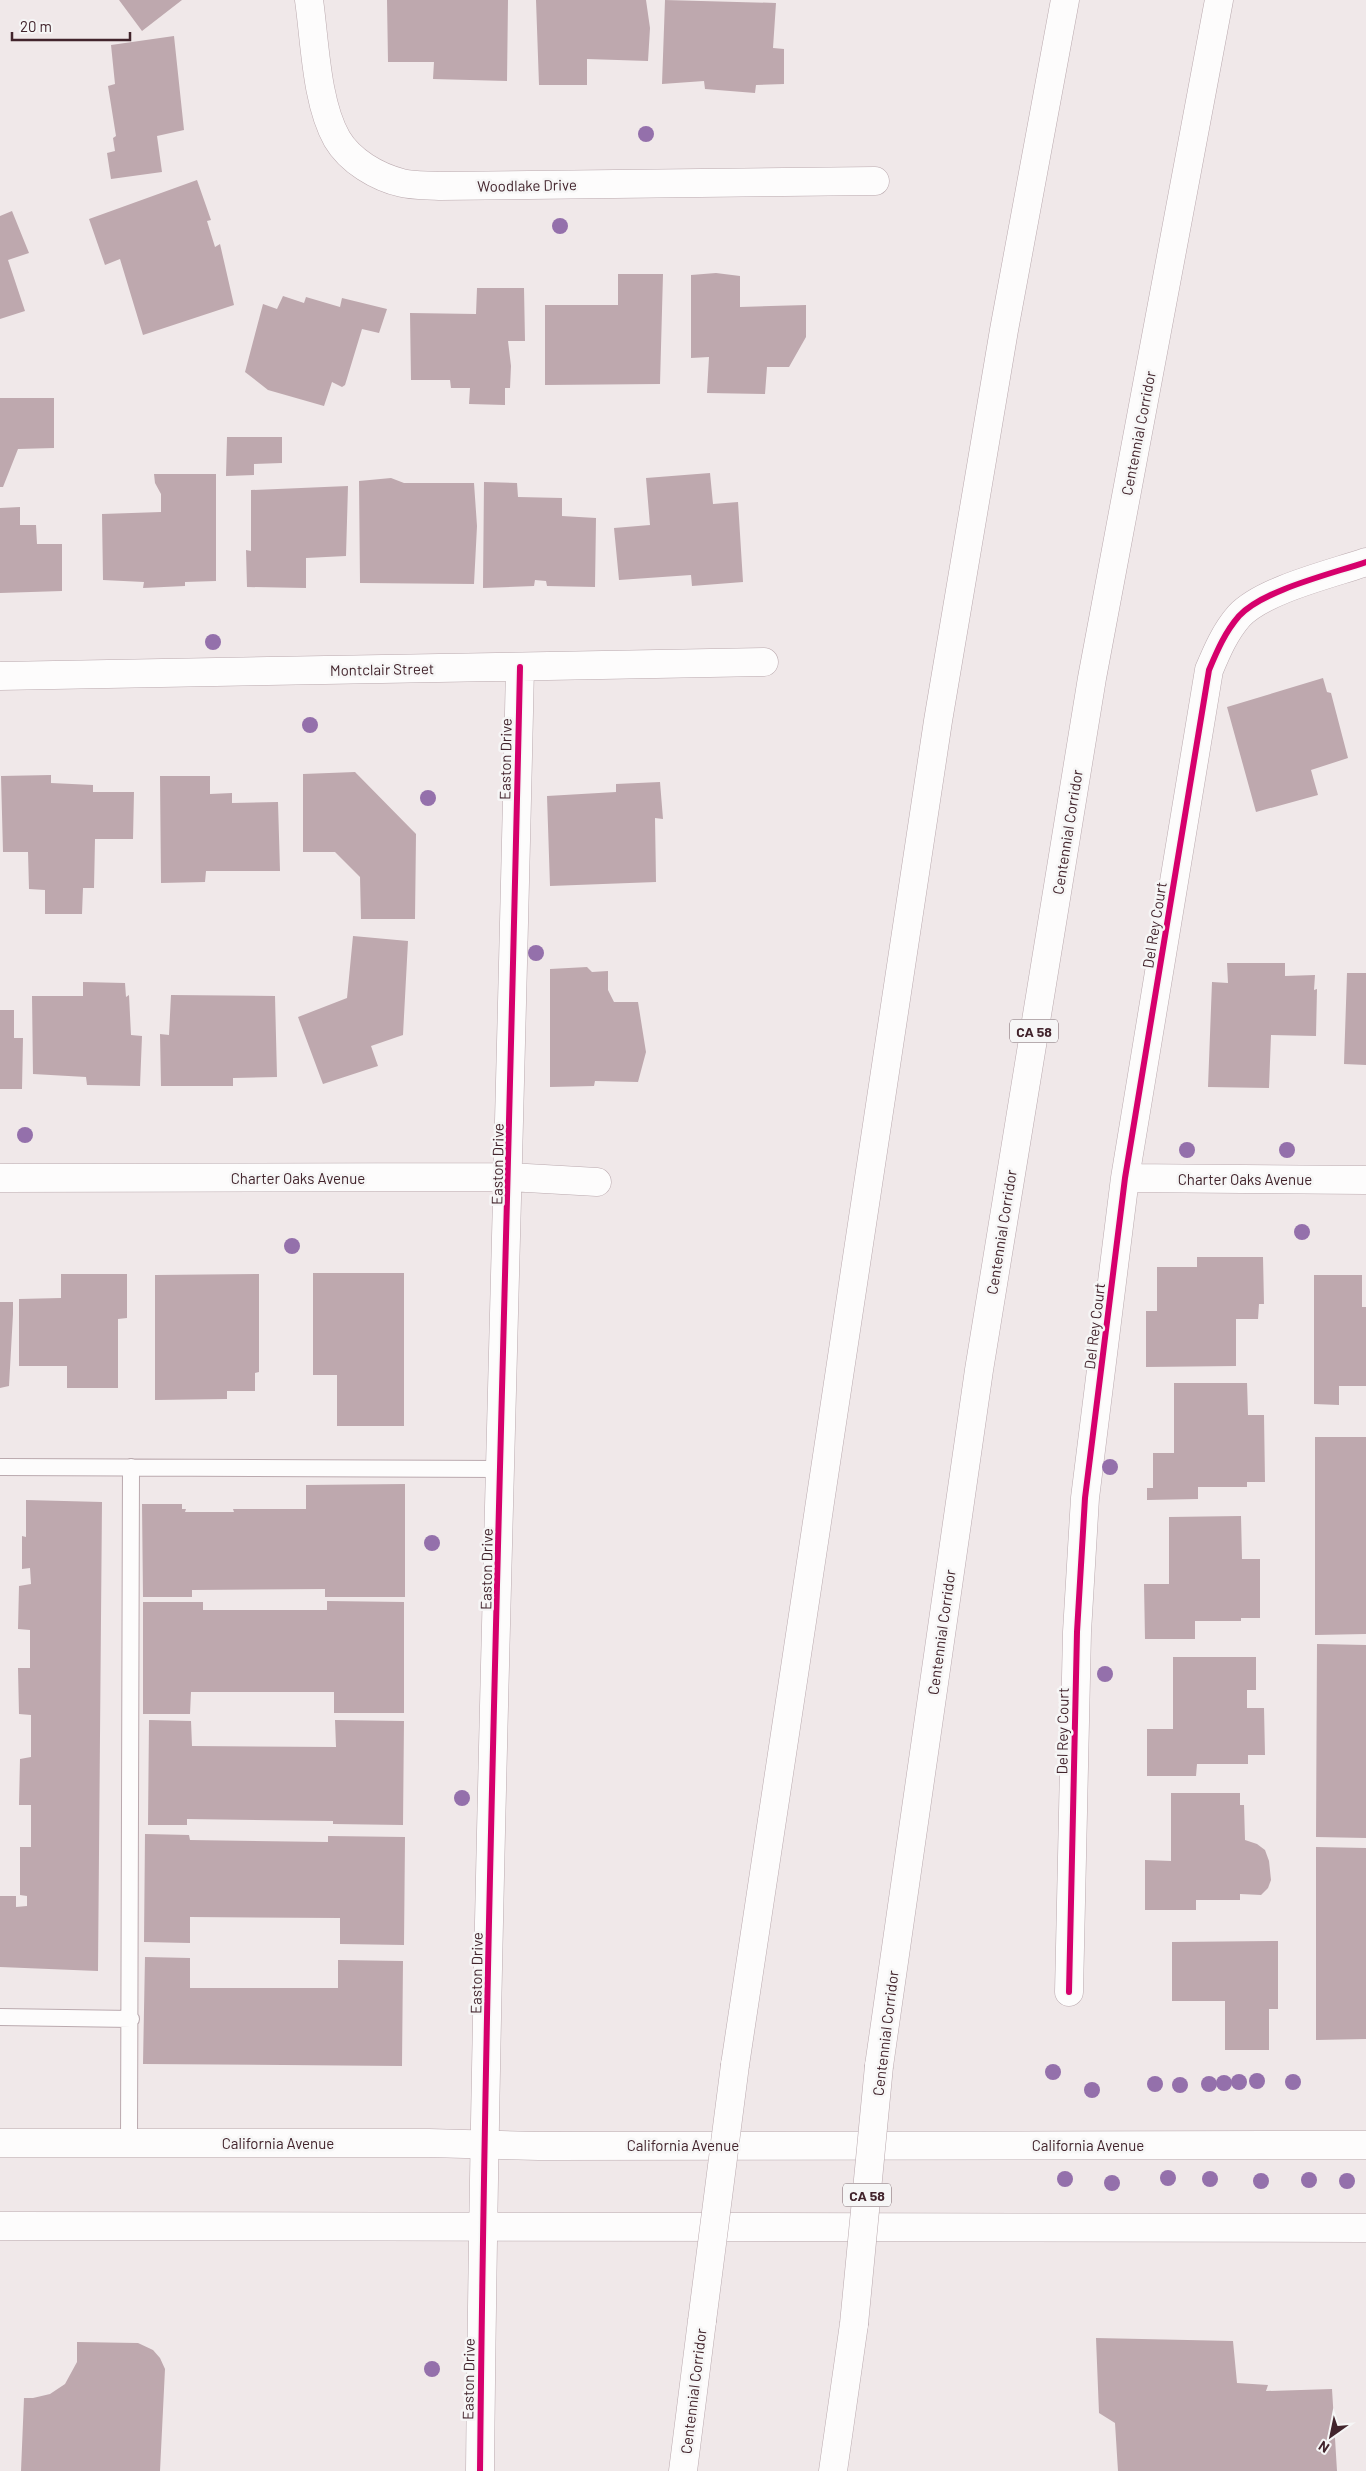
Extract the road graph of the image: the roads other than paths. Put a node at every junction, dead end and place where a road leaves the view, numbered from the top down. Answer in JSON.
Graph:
{"nodes":[{"id":1,"x":309,"y":0,"type":"edge"},
{"id":2,"x":1065,"y":0,"type":"edge"},
{"id":3,"x":1219,"y":0,"type":"edge"},
{"id":4,"x":875,"y":181,"type":"dead end"},
{"id":5,"x":1366,"y":562,"type":"edge"},
{"id":6,"x":764,"y":662,"type":"dead end"},
{"id":7,"x":520,"y":667,"type":"junction"},
{"id":8,"x":0,"y":676,"type":"edge"},
{"id":9,"x":509,"y":1177,"type":"junction"},
{"id":10,"x":0,"y":1178,"type":"edge"},
{"id":11,"x":1125,"y":1178,"type":"junction"},
{"id":12,"x":1366,"y":1180,"type":"edge"},
{"id":13,"x":597,"y":1182,"type":"dead end"},
{"id":14,"x":131,"y":1466,"type":"junction"},
{"id":15,"x":0,"y":1467,"type":"edge"},
{"id":16,"x":501,"y":1469,"type":"junction"},
{"id":17,"x":1070,"y":1992,"type":"dead end"},
{"id":18,"x":0,"y":2016,"type":"edge"},
{"id":19,"x":131,"y":2019,"type":"junction"},
{"id":20,"x":0,"y":2143,"type":"edge"},
{"id":21,"x":130,"y":2143,"type":"junction"},
{"id":22,"x":484,"y":2144,"type":"junction"},
{"id":23,"x":1366,"y":2145,"type":"edge"},
{"id":24,"x":0,"y":2226,"type":"edge"},
{"id":25,"x":482,"y":2227,"type":"junction"},
{"id":26,"x":1366,"y":2228,"type":"edge"},
{"id":27,"x":480,"y":2471,"type":"edge"},
{"id":28,"x":683,"y":2471,"type":"edge"},
{"id":29,"x":833,"y":2471,"type":"edge"}],
"edges":[{"from":1,"to":4,"type":"main road","name":"Woodlake Drive"},
{"from":2,"to":28,"type":"main road","name":"Centennial Corridor","bridge":true},
{"from":3,"to":29,"type":"main road","name":"Centennial Corridor","number":"CA 58","bridge":true},
{"from":5,"to":11,"type":"main road","name":"Del Rey Court"},
{"from":6,"to":7,"type":"main road","name":"Montclair Street"},
{"from":7,"to":8,"type":"main road","name":"Montclair Street"},
{"from":7,"to":9,"type":"main road","name":"Easton Drive"},
{"from":9,"to":10,"type":"main road","name":"Charter Oaks Avenue"},
{"from":9,"to":13,"type":"main road","name":"Charter Oaks Avenue"},
{"from":9,"to":16,"type":"main road","name":"Easton Drive"},
{"from":11,"to":12,"type":"main road","name":"Charter Oaks Avenue"},
{"from":11,"to":17,"type":"main road","name":"Del Rey Court"},
{"from":14,"to":15,"type":"lane"},
{"from":14,"to":16,"type":"lane"},
{"from":14,"to":19,"type":"lane"},
{"from":16,"to":22,"type":"main road","name":"Easton Drive"},
{"from":18,"to":19,"type":"lane"},
{"from":19,"to":21,"type":"lane"},
{"from":20,"to":21,"type":"main road","name":"California Avenue"},
{"from":21,"to":22,"type":"main road","name":"California Avenue"},
{"from":22,"to":23,"type":"main road","name":"California Avenue"},
{"from":22,"to":25,"type":"main road","name":"Easton Drive"},
{"from":24,"to":25,"type":"main road"},
{"from":25,"to":26,"type":"main road"},
{"from":25,"to":27,"type":"main road","name":"Easton Drive"}]}
